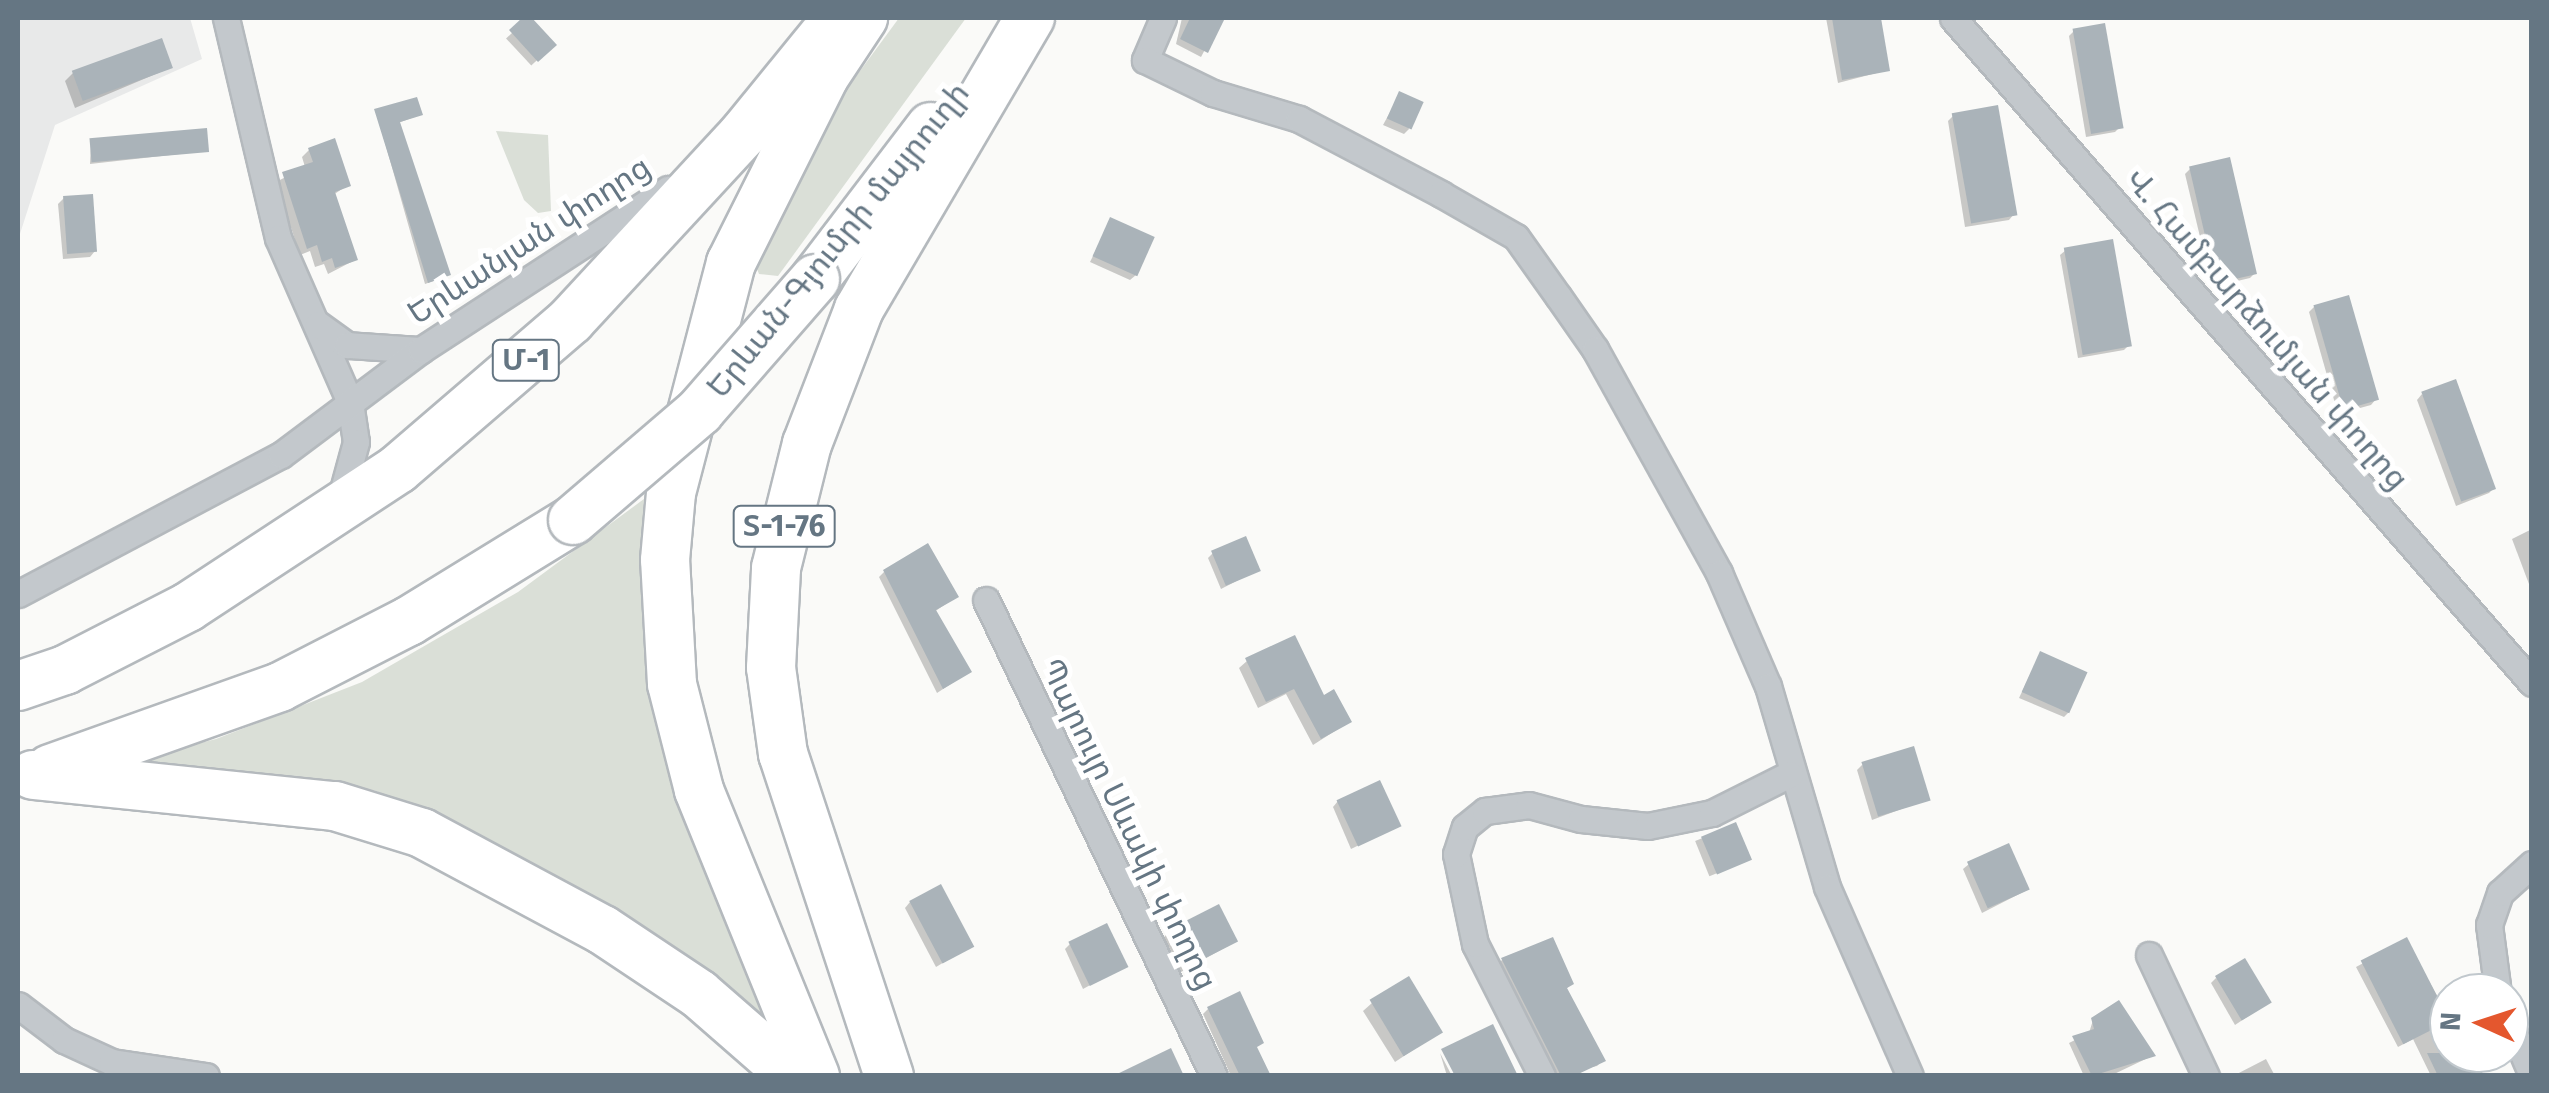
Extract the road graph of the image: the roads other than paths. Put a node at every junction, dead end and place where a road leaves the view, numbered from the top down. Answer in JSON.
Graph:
{"nodes":[{"id":1,"x":226,"y":18,"type":"edge"},
{"id":2,"x":838,"y":18,"type":"edge"},
{"id":3,"x":863,"y":18,"type":"edge"},
{"id":4,"x":1014,"y":18,"type":"edge"},
{"id":5,"x":1030,"y":18,"type":"edge"},
{"id":6,"x":1163,"y":18,"type":"edge"},
{"id":7,"x":1953,"y":18,"type":"edge"},
{"id":8,"x":744,"y":133,"type":"junction"},
{"id":9,"x":315,"y":321,"type":"junction"},
{"id":10,"x":421,"y":350,"type":"junction"},
{"id":11,"x":350,"y":402,"type":"junction"},
{"id":12,"x":334,"y":515,"type":"junction"},
{"id":13,"x":18,"y":594,"type":"edge"},
{"id":14,"x":986,"y":600,"type":"dead end"},
{"id":15,"x":2532,"y":683,"type":"edge"},
{"id":16,"x":18,"y":686,"type":"edge"},
{"id":17,"x":1790,"y":774,"type":"junction"},
{"id":18,"x":25,"y":777,"type":"edge"},
{"id":19,"x":2532,"y":864,"type":"edge"},
{"id":20,"x":2149,"y":956,"type":"dead end"},
{"id":21,"x":2495,"y":973,"type":"edge"},
{"id":22,"x":18,"y":1005,"type":"edge"},
{"id":23,"x":206,"y":1076,"type":"edge"},
{"id":24,"x":792,"y":1076,"type":"edge"},
{"id":25,"x":815,"y":1076,"type":"edge"},
{"id":26,"x":889,"y":1076,"type":"edge"},
{"id":27,"x":1214,"y":1076,"type":"edge"},
{"id":28,"x":1542,"y":1076,"type":"edge"},
{"id":29,"x":1910,"y":1076,"type":"edge"},
{"id":30,"x":2206,"y":1076,"type":"edge"}],
"edges":[{"from":1,"to":9,"type":"street"},
{"from":2,"to":8,"type":"highway","number":"Մ-1"},
{"from":3,"to":25,"type":"highway"},
{"from":4,"to":18,"type":"highway","name":"Երևան-Գյումրի մայրուղի","bridge":true},
{"from":5,"to":26,"type":"highway","number":"Տ-1-76"},
{"from":6,"to":17,"type":"street"},
{"from":7,"to":15,"type":"street","name":"Վ. Համբարձումյան փողոց"},
{"from":8,"to":10,"type":"street","name":"Երևանյան փողոց"},
{"from":8,"to":12,"type":"highway","number":"Մ-1"},
{"from":9,"to":10,"type":"street"},
{"from":9,"to":11,"type":"street"},
{"from":10,"to":11,"type":"street","name":"Երևանյան փողոց"},
{"from":11,"to":12,"type":"street"},
{"from":11,"to":13,"type":"street","name":"Երևանյան փողոց"},
{"from":12,"to":16,"type":"highway","number":"Մ-1"},
{"from":14,"to":27,"type":"street","name":"Պարույր Սևակի փողոց"},
{"from":17,"to":28,"type":"street"},
{"from":17,"to":29,"type":"street"},
{"from":18,"to":24,"type":"highway"},
{"from":19,"to":21,"type":"street"},
{"from":20,"to":30,"type":"street"},
{"from":22,"to":23,"type":"street"}]}
